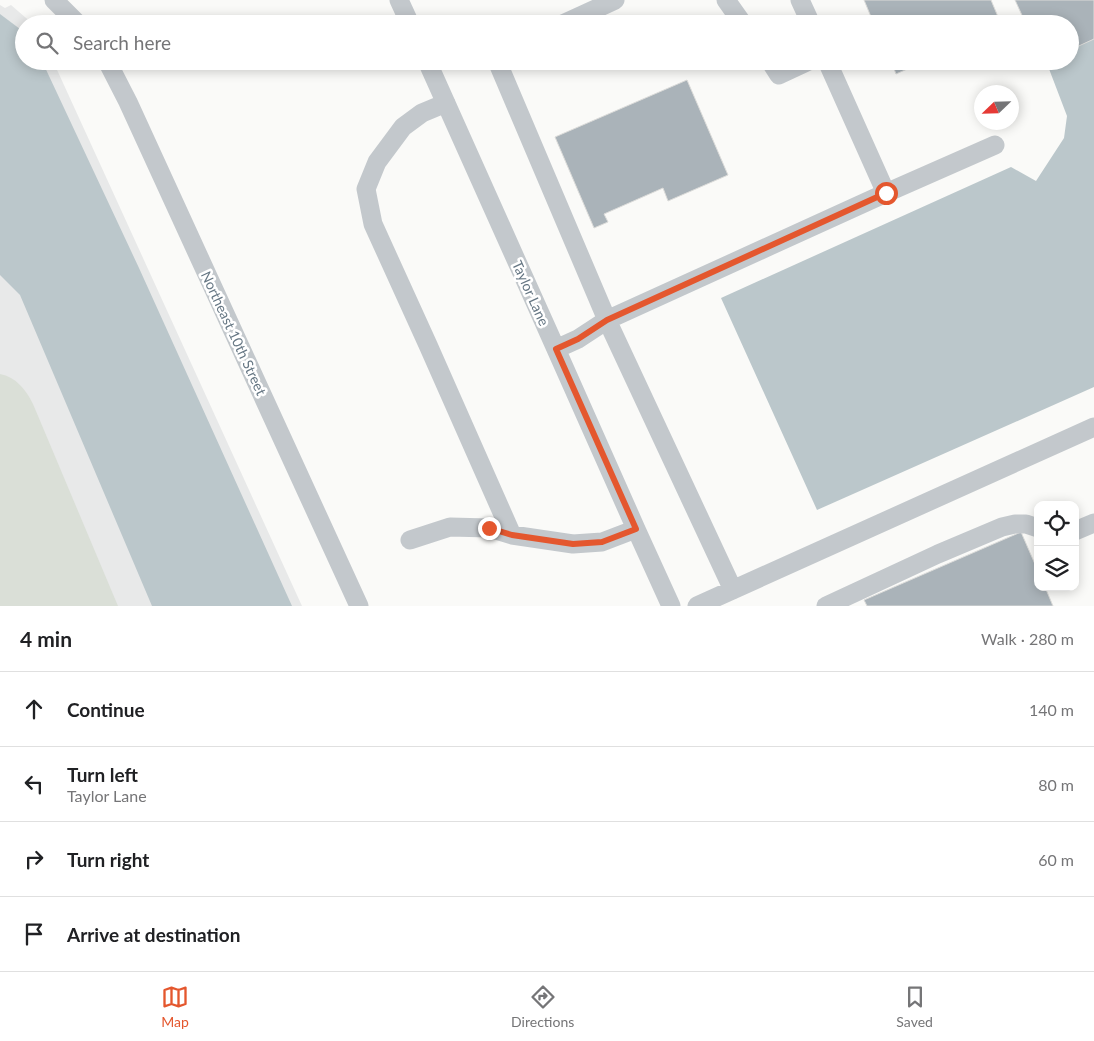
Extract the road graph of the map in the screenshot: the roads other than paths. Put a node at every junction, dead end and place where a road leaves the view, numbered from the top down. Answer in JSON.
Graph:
{"nodes":[{"id":1,"x":54,"y":0,"type":"edge"},
{"id":2,"x":399,"y":0,"type":"edge"},
{"id":3,"x":615,"y":0,"type":"edge"},
{"id":4,"x":726,"y":0,"type":"edge"},
{"id":5,"x":800,"y":0,"type":"edge"},
{"id":6,"x":69,"y":15,"type":"edge"},
{"id":7,"x":406,"y":15,"type":"edge"},
{"id":8,"x":582,"y":15,"type":"edge"},
{"id":9,"x":737,"y":15,"type":"edge"},
{"id":10,"x":807,"y":15,"type":"edge"},
{"id":11,"x":111,"y":70,"type":"edge"},
{"id":12,"x":431,"y":70,"type":"edge"},
{"id":13,"x":501,"y":70,"type":"edge"},
{"id":14,"x":776,"y":70,"type":"edge"},
{"id":15,"x":790,"y":70,"type":"edge"},
{"id":16,"x":831,"y":70,"type":"edge"},
{"id":17,"x":446,"y":104,"type":"junction"},
{"id":18,"x":994,"y":145,"type":"dead end"},
{"id":19,"x":886,"y":193,"type":"junction"},
{"id":20,"x":607,"y":320,"type":"junction"},
{"id":21,"x":556,"y":349,"type":"junction"},
{"id":22,"x":1094,"y":427,"type":"edge"},
{"id":23,"x":1094,"y":523,"type":"edge"},
{"id":24,"x":1034,"y":527,"type":"edge"},
{"id":25,"x":636,"y":529,"type":"junction"},
{"id":26,"x":1079,"y":529,"type":"edge"},
{"id":27,"x":512,"y":535,"type":"junction"},
{"id":28,"x":410,"y":540,"type":"dead end"},
{"id":29,"x":733,"y":590,"type":"junction"},
{"id":30,"x":359,"y":606,"type":"edge"},
{"id":31,"x":671,"y":606,"type":"edge"},
{"id":32,"x":697,"y":606,"type":"edge"},
{"id":33,"x":826,"y":606,"type":"edge"}],
"edges":[{"from":1,"to":6,"type":"street"},
{"from":2,"to":7,"type":"street"},
{"from":3,"to":8,"type":"street"},
{"from":4,"to":9,"type":"street"},
{"from":5,"to":10,"type":"street"},
{"from":11,"to":30,"type":"street","name":"Northeast 10th Street"},
{"from":12,"to":17,"type":"street","name":"Taylor Lane"},
{"from":13,"to":20,"type":"street"},
{"from":14,"to":15,"type":"street"},
{"from":16,"to":19,"type":"street"},
{"from":17,"to":21,"type":"street","name":"Taylor Lane"},
{"from":17,"to":27,"type":"street"},
{"from":18,"to":19,"type":"street"},
{"from":19,"to":20,"type":"street"},
{"from":20,"to":21,"type":"street"},
{"from":20,"to":29,"type":"street"},
{"from":21,"to":25,"type":"street","name":"Taylor Lane"},
{"from":22,"to":29,"type":"street"},
{"from":23,"to":26,"type":"street"},
{"from":24,"to":33,"type":"street"},
{"from":25,"to":27,"type":"street"},
{"from":25,"to":31,"type":"street","name":"Taylor Lane"},
{"from":27,"to":28,"type":"street"},
{"from":29,"to":32,"type":"street"}]}
